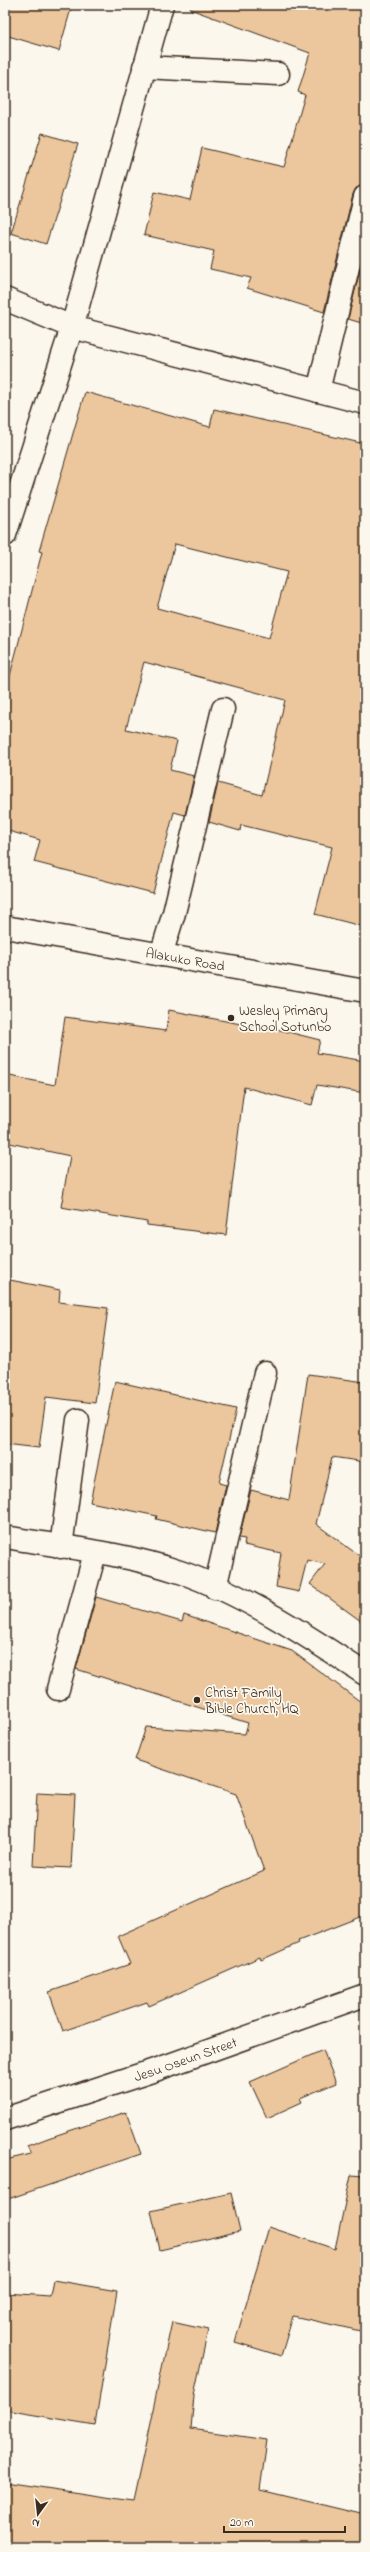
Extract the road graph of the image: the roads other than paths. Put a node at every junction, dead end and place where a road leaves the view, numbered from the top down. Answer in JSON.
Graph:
{"nodes":[{"id":1,"x":162,"y":5,"type":"edge"},
{"id":2,"x":144,"y":67,"type":"junction"},
{"id":3,"x":278,"y":74,"type":"dead end"},
{"id":4,"x":365,"y":197,"type":"edge"},
{"id":5,"x":5,"y":299,"type":"edge"},
{"id":6,"x":72,"y":327,"type":"junction"},
{"id":7,"x":318,"y":391,"type":"junction"},
{"id":8,"x":365,"y":404,"type":"edge"},
{"id":9,"x":5,"y":535,"type":"edge"},
{"id":10,"x":224,"y":709,"type":"dead end"},
{"id":11,"x":5,"y":927,"type":"edge"},
{"id":12,"x":161,"y":955,"type":"junction"},
{"id":13,"x":365,"y":991,"type":"edge"},
{"id":14,"x":265,"y":1373,"type":"dead end"},
{"id":15,"x":78,"y":1420,"type":"dead end"},
{"id":16,"x":5,"y":1537,"type":"edge"},
{"id":17,"x":61,"y":1546,"type":"junction"},
{"id":18,"x":95,"y":1553,"type":"junction"},
{"id":19,"x":215,"y":1588,"type":"junction"},
{"id":20,"x":365,"y":1674,"type":"edge"},
{"id":21,"x":58,"y":1689,"type":"dead end"},
{"id":22,"x":365,"y":1995,"type":"edge"},
{"id":23,"x":5,"y":2119,"type":"edge"}],
"edges":[{"from":1,"to":2,"type":"street"},
{"from":2,"to":3,"type":"street"},
{"from":2,"to":6,"type":"street"},
{"from":4,"to":7,"type":"street"},
{"from":5,"to":6,"type":"street"},
{"from":6,"to":7,"type":"street"},
{"from":6,"to":9,"type":"street"},
{"from":7,"to":8,"type":"street"},
{"from":10,"to":12,"type":"street"},
{"from":11,"to":12,"type":"street","name":"Alakuko Road"},
{"from":12,"to":13,"type":"street","name":"Alakuko Road"},
{"from":14,"to":19,"type":"street"},
{"from":15,"to":17,"type":"street"},
{"from":16,"to":17,"type":"street"},
{"from":17,"to":18,"type":"street"},
{"from":18,"to":19,"type":"street"},
{"from":18,"to":21,"type":"street"},
{"from":19,"to":20,"type":"street"},
{"from":22,"to":23,"type":"street","name":"Jesu Oseun Street"}]}
